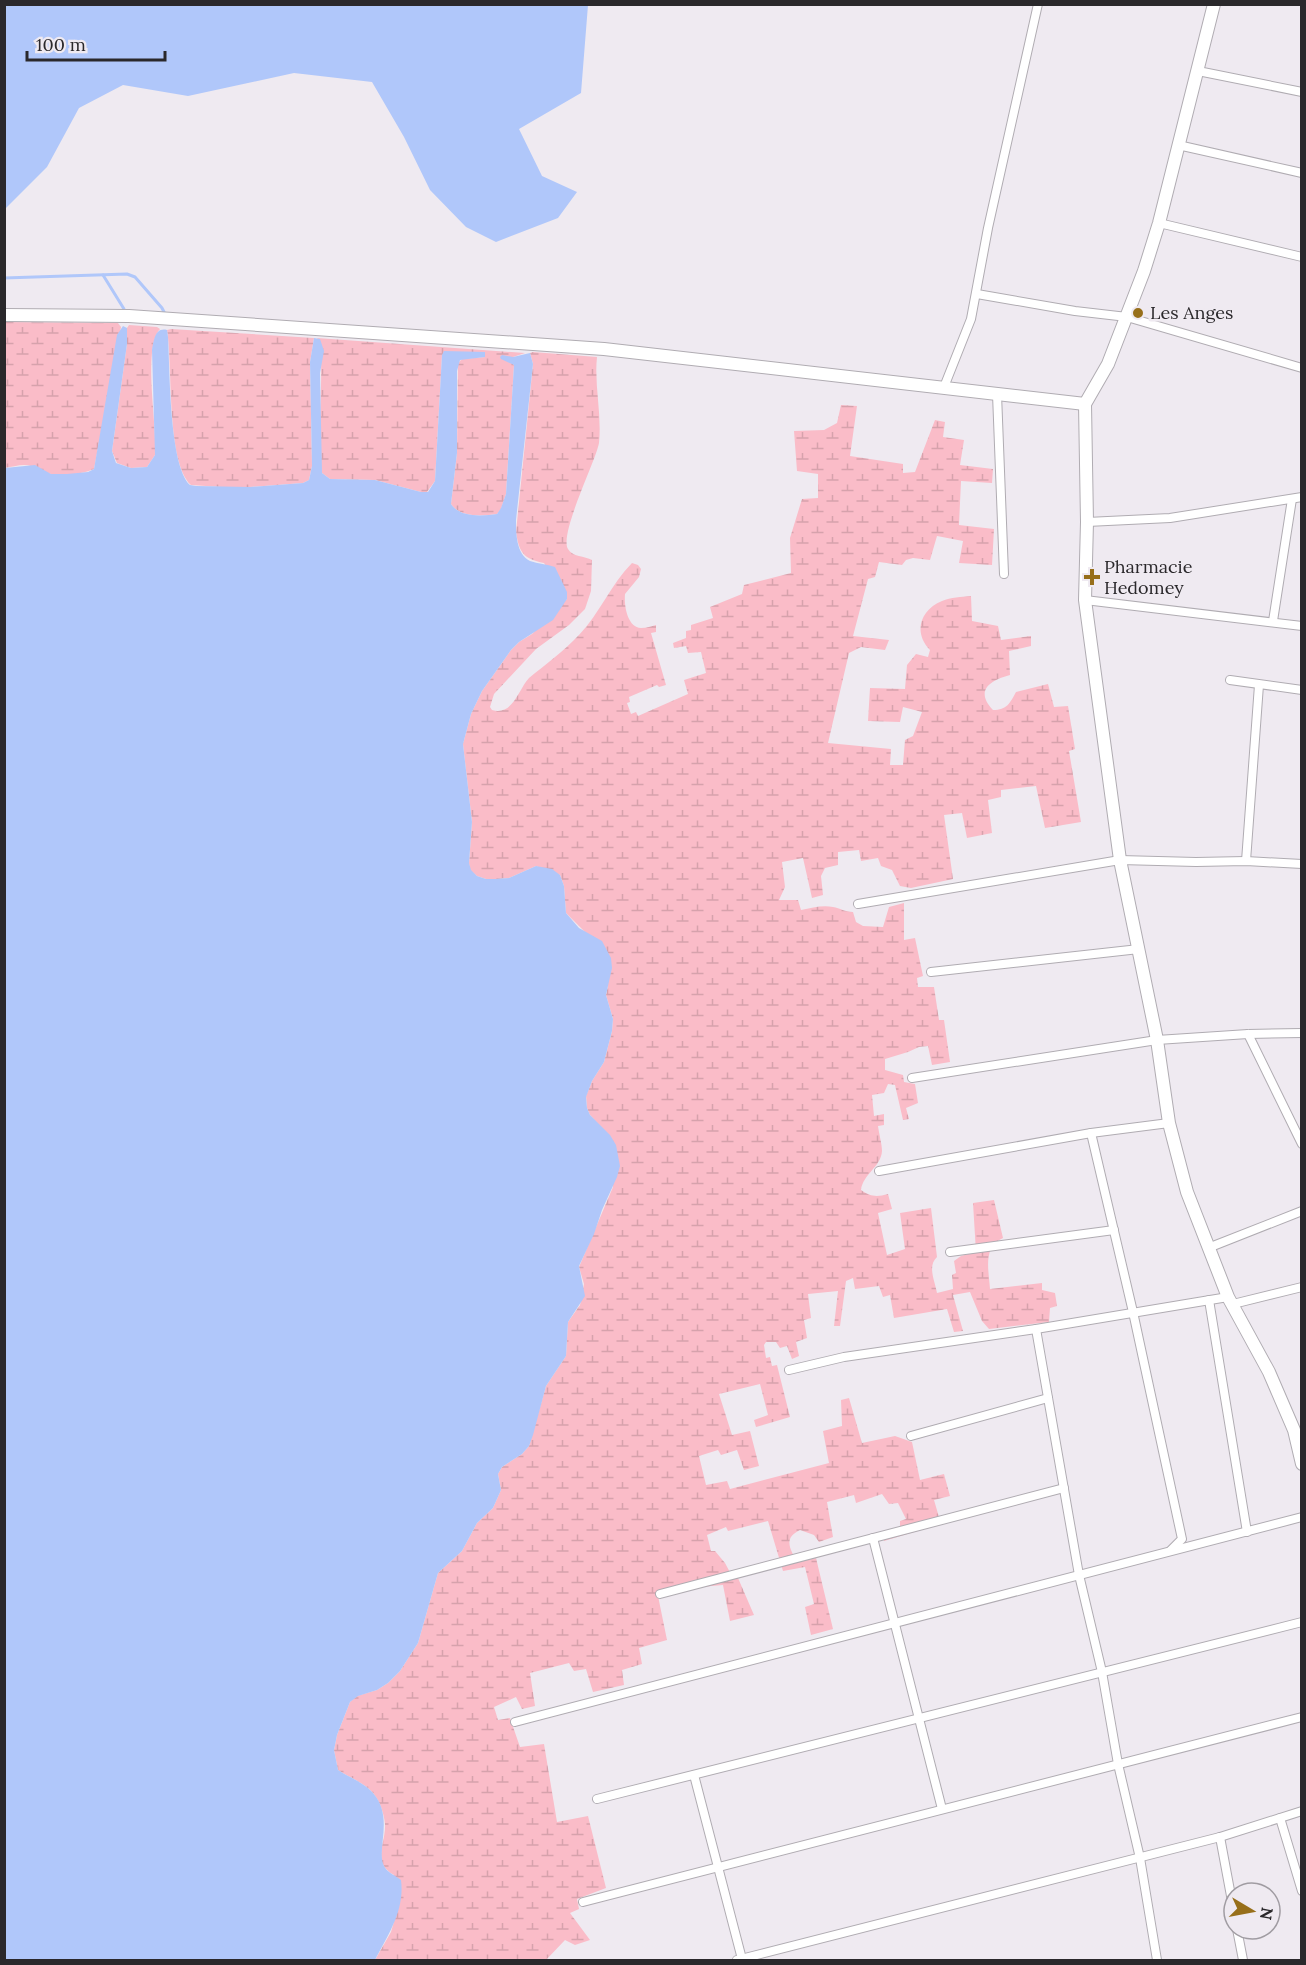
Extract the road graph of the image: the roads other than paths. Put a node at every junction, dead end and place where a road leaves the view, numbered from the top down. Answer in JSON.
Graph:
{"nodes":[{"id":1,"x":1038,"y":4,"type":"edge"},
{"id":2,"x":1214,"y":4,"type":"edge"},
{"id":3,"x":1198,"y":71,"type":"junction"},
{"id":4,"x":1302,"y":92,"type":"edge"},
{"id":5,"x":1178,"y":145,"type":"junction"},
{"id":6,"x":1302,"y":173,"type":"edge"},
{"id":7,"x":1159,"y":223,"type":"junction"},
{"id":8,"x":1302,"y":257,"type":"edge"},
{"id":9,"x":977,"y":294,"type":"junction"},
{"id":10,"x":4,"y":315,"type":"edge"},
{"id":11,"x":1127,"y":316,"type":"junction"},
{"id":12,"x":1302,"y":368,"type":"edge"},
{"id":13,"x":944,"y":387,"type":"junction"},
{"id":14,"x":998,"y":394,"type":"junction"},
{"id":15,"x":1085,"y":404,"type":"junction"},
{"id":16,"x":1302,"y":497,"type":"edge"},
{"id":17,"x":1292,"y":499,"type":"junction"},
{"id":18,"x":1087,"y":522,"type":"junction"},
{"id":19,"x":1004,"y":574,"type":"dead end"},
{"id":20,"x":1085,"y":600,"type":"junction"},
{"id":21,"x":1273,"y":621,"type":"junction"},
{"id":22,"x":1302,"y":626,"type":"edge"},
{"id":23,"x":1230,"y":680,"type":"dead end"},
{"id":24,"x":1259,"y":685,"type":"junction"},
{"id":25,"x":1302,"y":690,"type":"edge"},
{"id":26,"x":1120,"y":860,"type":"junction"},
{"id":27,"x":1246,"y":861,"type":"junction"},
{"id":28,"x":1302,"y":864,"type":"edge"},
{"id":29,"x":858,"y":904,"type":"dead end"},
{"id":30,"x":1139,"y":949,"type":"junction"},
{"id":31,"x":931,"y":972,"type":"dead end"},
{"id":32,"x":1302,"y":1033,"type":"edge"},
{"id":33,"x":1248,"y":1034,"type":"junction"},
{"id":34,"x":1157,"y":1040,"type":"junction"},
{"id":35,"x":912,"y":1078,"type":"dead end"},
{"id":36,"x":1169,"y":1123,"type":"junction"},
{"id":37,"x":1091,"y":1133,"type":"junction"},
{"id":38,"x":1302,"y":1144,"type":"edge"},
{"id":39,"x":879,"y":1171,"type":"dead end"},
{"id":40,"x":1302,"y":1211,"type":"edge"},
{"id":41,"x":1114,"y":1230,"type":"junction"},
{"id":42,"x":1208,"y":1248,"type":"junction"},
{"id":43,"x":950,"y":1252,"type":"dead end"},
{"id":44,"x":1302,"y":1287,"type":"edge"},
{"id":45,"x":1209,"y":1300,"type":"junction"},
{"id":46,"x":1230,"y":1300,"type":"junction"},
{"id":47,"x":1133,"y":1312,"type":"junction"},
{"id":48,"x":1036,"y":1329,"type":"junction"},
{"id":49,"x":789,"y":1370,"type":"dead end"},
{"id":50,"x":1048,"y":1398,"type":"junction"},
{"id":51,"x":1298,"y":1428,"type":"edge"},
{"id":52,"x":911,"y":1436,"type":"dead end"},
{"id":53,"x":1302,"y":1464,"type":"edge"},
{"id":54,"x":1064,"y":1488,"type":"junction"},
{"id":55,"x":1302,"y":1517,"type":"edge"},
{"id":56,"x":1246,"y":1532,"type":"junction"},
{"id":57,"x":873,"y":1539,"type":"junction"},
{"id":58,"x":1170,"y":1552,"type":"junction"},
{"id":59,"x":1079,"y":1575,"type":"junction"},
{"id":60,"x":660,"y":1594,"type":"dead end"},
{"id":61,"x":1302,"y":1622,"type":"edge"},
{"id":62,"x":895,"y":1623,"type":"junction"},
{"id":63,"x":1102,"y":1672,"type":"junction"},
{"id":64,"x":1302,"y":1717,"type":"edge"},
{"id":65,"x":919,"y":1718,"type":"junction"},
{"id":66,"x":515,"y":1722,"type":"dead end"},
{"id":67,"x":1118,"y":1764,"type":"junction"},
{"id":68,"x":694,"y":1775,"type":"junction"},
{"id":69,"x":597,"y":1799,"type":"dead end"},
{"id":70,"x":942,"y":1809,"type":"junction"},
{"id":71,"x":1302,"y":1811,"type":"edge"},
{"id":72,"x":1280,"y":1818,"type":"junction"},
{"id":73,"x":1220,"y":1837,"type":"junction"},
{"id":74,"x":1140,"y":1858,"type":"junction"},
{"id":75,"x":719,"y":1867,"type":"junction"},
{"id":76,"x":1228,"y":1881,"type":"edge"},
{"id":77,"x":1302,"y":1891,"type":"edge"},
{"id":78,"x":583,"y":1902,"type":"dead end"},
{"id":79,"x":1239,"y":1941,"type":"edge"},
{"id":80,"x":740,"y":1960,"type":"edge"},
{"id":81,"x":1157,"y":1960,"type":"edge"},
{"id":82,"x":1243,"y":1960,"type":"edge"}],
"edges":[{"from":1,"to":9,"type":"street"},
{"from":2,"to":3,"type":"street"},
{"from":3,"to":4,"type":"street"},
{"from":3,"to":5,"type":"street"},
{"from":5,"to":6,"type":"street"},
{"from":5,"to":7,"type":"street"},
{"from":7,"to":8,"type":"street"},
{"from":7,"to":11,"type":"street"},
{"from":9,"to":11,"type":"street"},
{"from":9,"to":13,"type":"street"},
{"from":10,"to":13,"type":"street"},
{"from":11,"to":12,"type":"street"},
{"from":11,"to":15,"type":"street"},
{"from":13,"to":14,"type":"street"},
{"from":14,"to":15,"type":"street"},
{"from":14,"to":19,"type":"street"},
{"from":15,"to":18,"type":"street"},
{"from":16,"to":17,"type":"street"},
{"from":17,"to":18,"type":"street"},
{"from":17,"to":21,"type":"street"},
{"from":18,"to":20,"type":"street"},
{"from":20,"to":21,"type":"street"},
{"from":20,"to":26,"type":"street"},
{"from":21,"to":22,"type":"street"},
{"from":23,"to":24,"type":"street"},
{"from":24,"to":25,"type":"street"},
{"from":24,"to":27,"type":"street"},
{"from":26,"to":27,"type":"street"},
{"from":26,"to":29,"type":"street"},
{"from":26,"to":30,"type":"street"},
{"from":27,"to":28,"type":"street"},
{"from":30,"to":31,"type":"street"},
{"from":30,"to":34,"type":"street"},
{"from":32,"to":33,"type":"street"},
{"from":33,"to":34,"type":"street"},
{"from":33,"to":38,"type":"street"},
{"from":34,"to":35,"type":"street"},
{"from":34,"to":36,"type":"street"},
{"from":36,"to":37,"type":"street"},
{"from":36,"to":42,"type":"street"},
{"from":37,"to":39,"type":"street"},
{"from":37,"to":41,"type":"street"},
{"from":40,"to":42,"type":"street"},
{"from":41,"to":43,"type":"street"},
{"from":41,"to":47,"type":"street"},
{"from":42,"to":46,"type":"street"},
{"from":44,"to":46,"type":"street"},
{"from":45,"to":46,"type":"street"},
{"from":45,"to":47,"type":"street"},
{"from":45,"to":56,"type":"street"},
{"from":46,"to":51,"type":"street"},
{"from":47,"to":48,"type":"street"},
{"from":47,"to":58,"type":"street"},
{"from":48,"to":49,"type":"street"},
{"from":48,"to":50,"type":"street"},
{"from":50,"to":52,"type":"street"},
{"from":50,"to":54,"type":"street"},
{"from":51,"to":53,"type":"street"},
{"from":54,"to":57,"type":"street"},
{"from":54,"to":59,"type":"street"},
{"from":55,"to":56,"type":"street"},
{"from":56,"to":58,"type":"street"},
{"from":57,"to":60,"type":"street"},
{"from":57,"to":62,"type":"street"},
{"from":58,"to":59,"type":"street"},
{"from":59,"to":62,"type":"street"},
{"from":59,"to":63,"type":"street"},
{"from":61,"to":63,"type":"street"},
{"from":62,"to":65,"type":"street"},
{"from":62,"to":66,"type":"street"},
{"from":63,"to":65,"type":"street"},
{"from":63,"to":67,"type":"street"},
{"from":64,"to":67,"type":"street"},
{"from":65,"to":68,"type":"street"},
{"from":65,"to":70,"type":"street"},
{"from":67,"to":70,"type":"street"},
{"from":67,"to":74,"type":"street"},
{"from":68,"to":69,"type":"street"},
{"from":68,"to":75,"type":"street"},
{"from":70,"to":75,"type":"street"},
{"from":71,"to":72,"type":"street"},
{"from":72,"to":73,"type":"street"},
{"from":72,"to":77,"type":"street"},
{"from":73,"to":74,"type":"street"},
{"from":73,"to":76,"type":"street"},
{"from":74,"to":80,"type":"street"},
{"from":74,"to":81,"type":"street"},
{"from":75,"to":78,"type":"street"},
{"from":75,"to":80,"type":"street"},
{"from":79,"to":82,"type":"street"}]}
